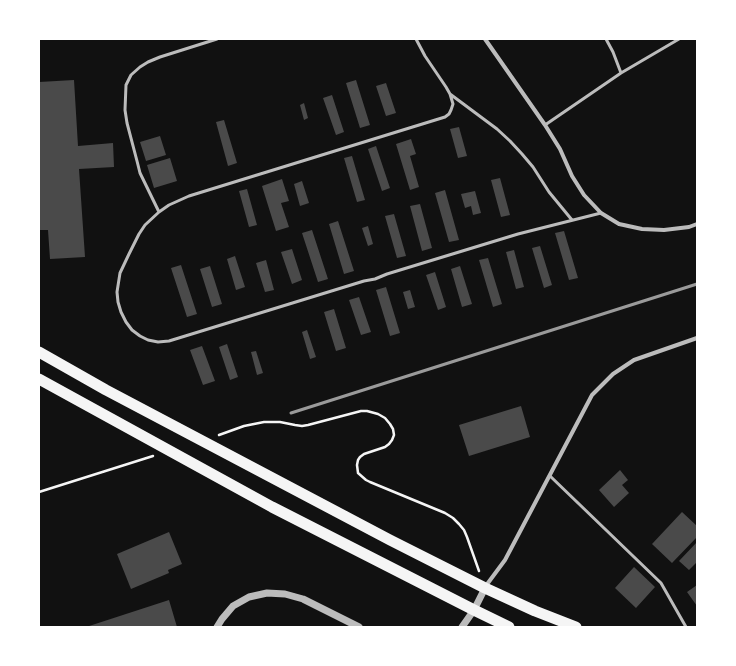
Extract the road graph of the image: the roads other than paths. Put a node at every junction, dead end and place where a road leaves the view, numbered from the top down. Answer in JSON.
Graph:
{"nodes":[{"id":1,"x":216,"y":39,"type":"edge"},
{"id":2,"x":416,"y":39,"type":"edge"},
{"id":3,"x":485,"y":39,"type":"edge"},
{"id":4,"x":606,"y":39,"type":"edge"},
{"id":5,"x":679,"y":39,"type":"edge"},
{"id":6,"x":621,"y":73,"type":"junction"},
{"id":7,"x":450,"y":94,"type":"junction"},
{"id":8,"x":545,"y":125,"type":"junction"},
{"id":9,"x":159,"y":212,"type":"junction"},
{"id":10,"x":601,"y":213,"type":"junction"},
{"id":11,"x":572,"y":220,"type":"junction"},
{"id":12,"x":697,"y":224,"type":"edge"},
{"id":13,"x":697,"y":338,"type":"edge"},
{"id":14,"x":39,"y":352,"type":"edge"},
{"id":15,"x":39,"y":379,"type":"edge"},
{"id":16,"x":550,"y":476,"type":"junction"},
{"id":17,"x":485,"y":588,"type":"junction"},
{"id":18,"x":474,"y":610,"type":"junction"},
{"id":19,"x":217,"y":627,"type":"edge"},
{"id":20,"x":359,"y":627,"type":"edge"},
{"id":21,"x":462,"y":627,"type":"edge"},
{"id":22,"x":509,"y":627,"type":"edge"},
{"id":23,"x":576,"y":627,"type":"edge"},
{"id":24,"x":686,"y":627,"type":"edge"}],
"edges":[{"from":1,"to":9,"type":"lane"},
{"from":2,"to":7,"type":"lane"},
{"from":3,"to":8,"type":"street"},
{"from":4,"to":6,"type":"lane"},
{"from":5,"to":6,"type":"lane"},
{"from":6,"to":8,"type":"lane"},
{"from":7,"to":9,"type":"lane"},
{"from":7,"to":11,"type":"lane"},
{"from":8,"to":10,"type":"street"},
{"from":9,"to":11,"type":"lane"},
{"from":10,"to":11,"type":"lane"},
{"from":10,"to":12,"type":"street"},
{"from":13,"to":16,"type":"street"},
{"from":14,"to":17,"type":"highway"},
{"from":15,"to":18,"type":"highway"},
{"from":16,"to":17,"type":"street"},
{"from":16,"to":24,"type":"lane"},
{"from":17,"to":18,"type":"street"},
{"from":17,"to":23,"type":"highway"},
{"from":18,"to":21,"type":"street"},
{"from":18,"to":22,"type":"highway"},
{"from":19,"to":20,"type":"street"}]}
